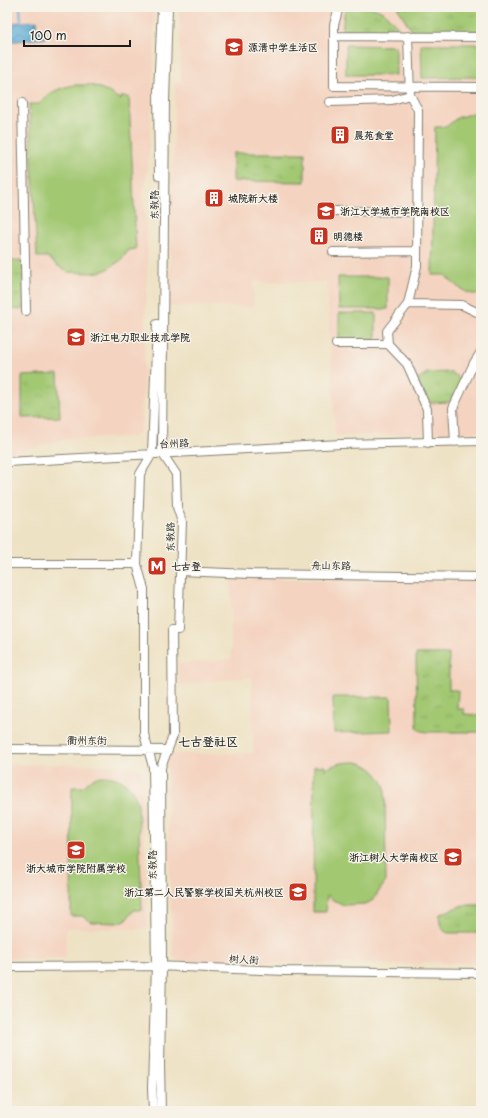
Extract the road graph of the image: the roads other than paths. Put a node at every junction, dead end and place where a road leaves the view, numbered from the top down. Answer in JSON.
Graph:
{"nodes":[{"id":1,"x":162,"y":7,"type":"edge"},
{"id":2,"x":168,"y":7,"type":"edge"},
{"id":3,"x":339,"y":7,"type":"edge"},
{"id":4,"x":334,"y":36,"type":"junction"},
{"id":5,"x":408,"y":36,"type":"junction"},
{"id":6,"x":481,"y":37,"type":"edge"},
{"id":7,"x":481,"y":87,"type":"edge"},
{"id":8,"x":410,"y":91,"type":"junction"},
{"id":9,"x":330,"y":102,"type":"dead end"},
{"id":10,"x":22,"y":103,"type":"dead end"},
{"id":11,"x":332,"y":211,"type":"dead end"},
{"id":12,"x":417,"y":212,"type":"junction"},
{"id":13,"x":417,"y":251,"type":"junction"},
{"id":14,"x":333,"y":252,"type":"dead end"},
{"id":15,"x":408,"y":304,"type":"junction"},
{"id":16,"x":26,"y":311,"type":"dead end"},
{"id":17,"x":481,"y":314,"type":"edge"},
{"id":18,"x":336,"y":344,"type":"dead end"},
{"id":19,"x":388,"y":344,"type":"junction"},
{"id":20,"x":481,"y":352,"type":"edge"},
{"id":21,"x":481,"y":441,"type":"edge"},
{"id":22,"x":455,"y":442,"type":"junction"},
{"id":23,"x":428,"y":443,"type":"junction"},
{"id":24,"x":162,"y":453,"type":"junction"},
{"id":25,"x":152,"y":454,"type":"junction"},
{"id":26,"x":7,"y":462,"type":"edge"},
{"id":27,"x":7,"y":564,"type":"edge"},
{"id":28,"x":137,"y":564,"type":"junction"},
{"id":29,"x":180,"y":571,"type":"junction"},
{"id":30,"x":481,"y":577,"type":"edge"},
{"id":31,"x":7,"y":749,"type":"edge"},
{"id":32,"x":148,"y":750,"type":"junction"},
{"id":33,"x":168,"y":750,"type":"junction"},
{"id":34,"x":159,"y":966,"type":"junction"},
{"id":35,"x":7,"y":967,"type":"edge"},
{"id":36,"x":481,"y":973,"type":"edge"},
{"id":37,"x":153,"y":1111,"type":"edge"},
{"id":38,"x":161,"y":1111,"type":"edge"}],
"edges":[{"from":1,"to":25,"type":"street","name":"东教路"},
{"from":2,"to":24,"type":"street","name":"东教路"},
{"from":3,"to":4,"type":"street"},
{"from":4,"to":5,"type":"street"},
{"from":4,"to":8,"type":"street"},
{"from":5,"to":6,"type":"street"},
{"from":5,"to":8,"type":"street"},
{"from":7,"to":8,"type":"street"},
{"from":8,"to":9,"type":"street"},
{"from":8,"to":12,"type":"street"},
{"from":10,"to":16,"type":"street"},
{"from":11,"to":12,"type":"street"},
{"from":12,"to":13,"type":"street"},
{"from":13,"to":14,"type":"street"},
{"from":13,"to":15,"type":"street"},
{"from":15,"to":17,"type":"street"},
{"from":15,"to":19,"type":"street"},
{"from":18,"to":19,"type":"street"},
{"from":19,"to":23,"type":"street"},
{"from":20,"to":22,"type":"street"},
{"from":21,"to":22,"type":"street","name":"台州路"},
{"from":22,"to":23,"type":"street","name":"台州路"},
{"from":23,"to":24,"type":"street","name":"台州路"},
{"from":24,"to":25,"type":"street","name":"台州路"},
{"from":24,"to":29,"type":"street","name":"东教路"},
{"from":25,"to":26,"type":"street","name":"台州路"},
{"from":25,"to":28,"type":"street","name":"东教路"},
{"from":27,"to":28,"type":"street"},
{"from":28,"to":32,"type":"street","name":"东教路"},
{"from":29,"to":30,"type":"street","name":"舟山东路"},
{"from":29,"to":33,"type":"street","name":"东教路"},
{"from":31,"to":32,"type":"street","name":"衢州东街"},
{"from":32,"to":33,"type":"street","name":"衢州东街"},
{"from":32,"to":34,"type":"street","name":"东教路"},
{"from":33,"to":34,"type":"street","name":"东教路"},
{"from":34,"to":35,"type":"street","name":"树人街"},
{"from":34,"to":36,"type":"street","name":"树人街"},
{"from":34,"to":37,"type":"street","name":"东教路"},
{"from":34,"to":38,"type":"street","name":"东教路"}]}
